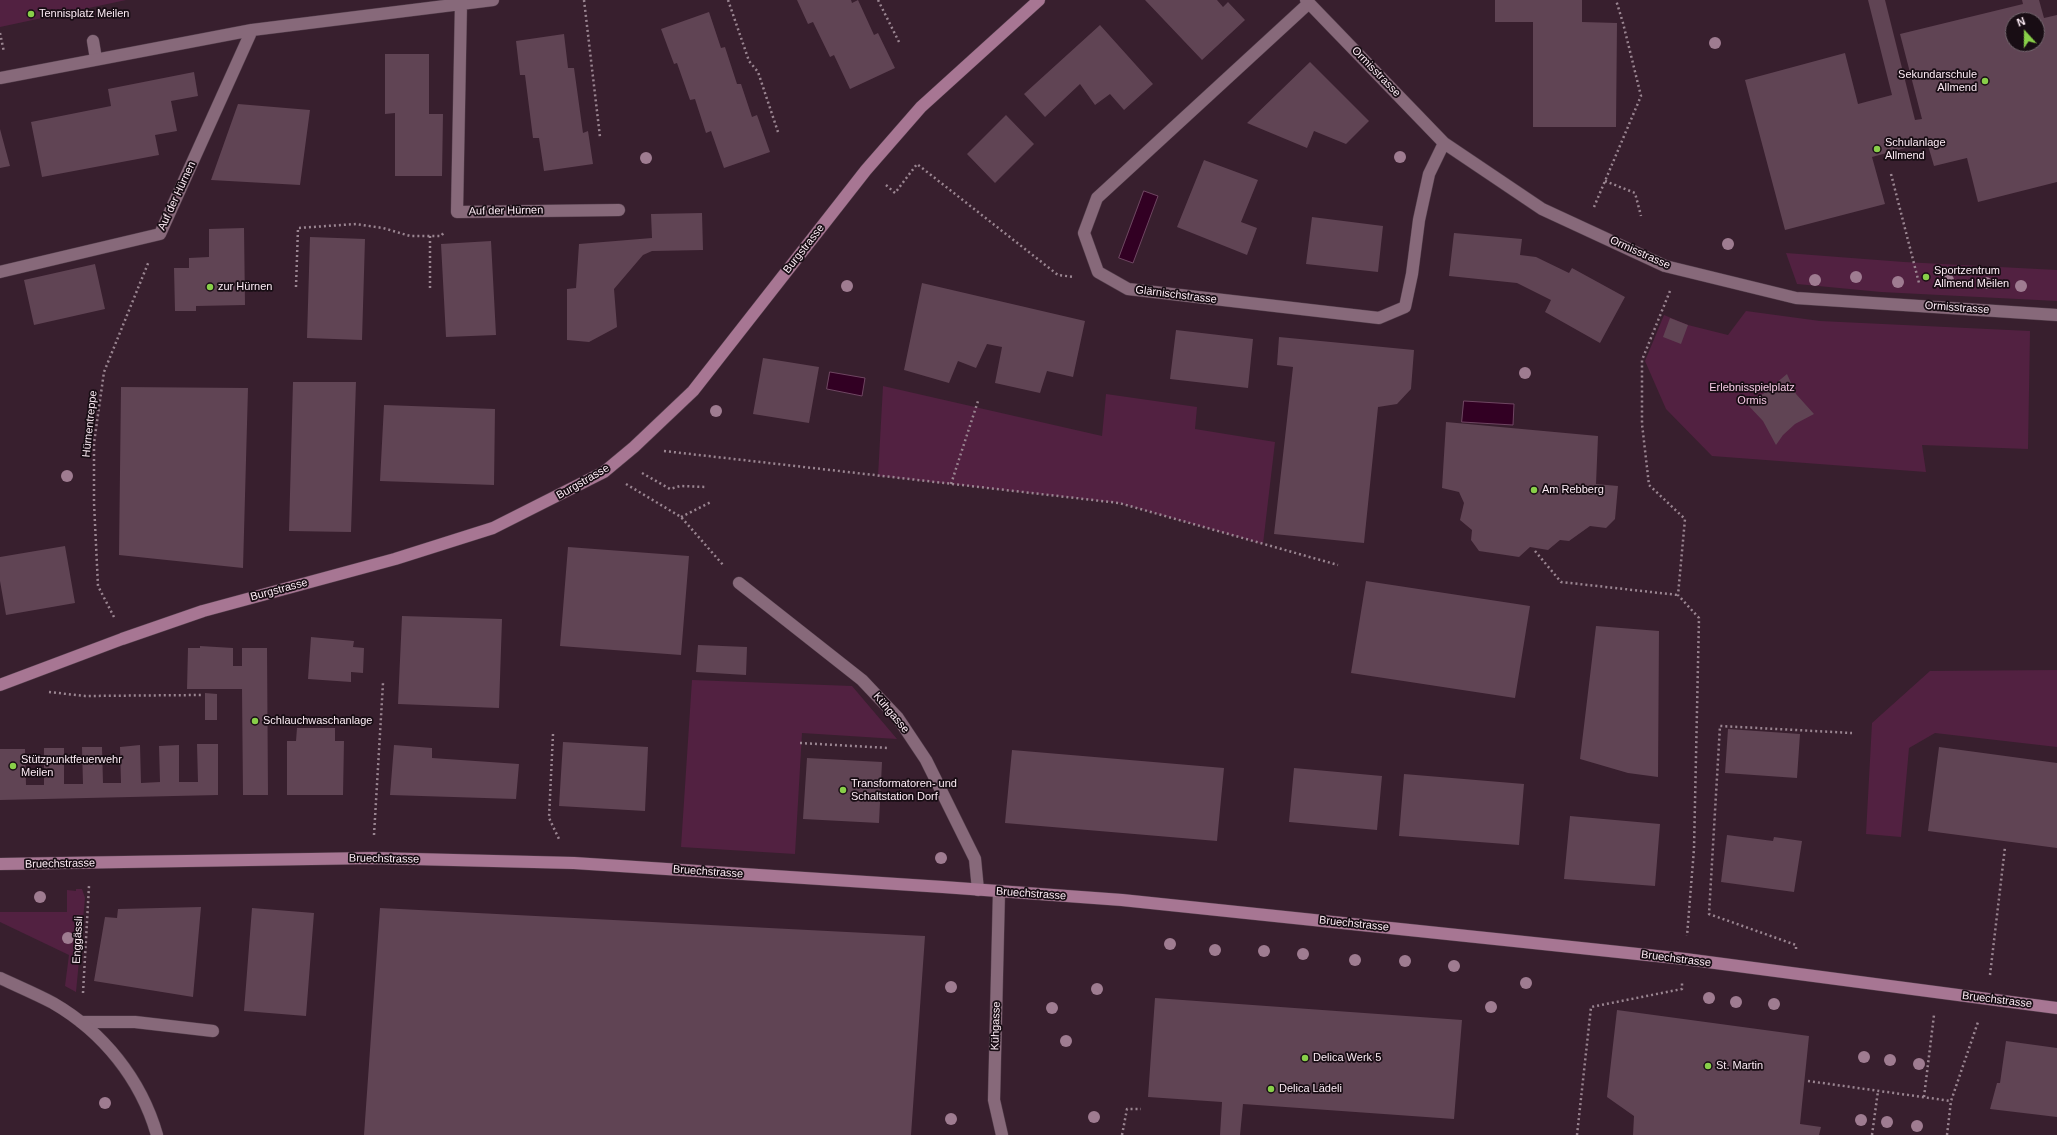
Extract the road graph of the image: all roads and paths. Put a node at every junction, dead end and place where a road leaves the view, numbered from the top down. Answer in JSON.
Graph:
{"nodes":[{"id":1,"x":493,"y":0,"type":"edge"},
{"id":2,"x":584,"y":0,"type":"edge"},
{"id":3,"x":728,"y":0,"type":"edge"},
{"id":4,"x":878,"y":0,"type":"edge"},
{"id":5,"x":1039,"y":0,"type":"edge"},
{"id":6,"x":1616,"y":0,"type":"edge"},
{"id":7,"x":1307,"y":2,"type":"edge"},
{"id":8,"x":461,"y":3,"type":"junction"},
{"id":9,"x":252,"y":30,"type":"junction"},
{"id":10,"x":94,"y":41,"type":"dead end"},
{"id":11,"x":900,"y":44,"type":"dead end"},
{"id":12,"x":96,"y":59,"type":"junction"},
{"id":13,"x":0,"y":78,"type":"edge"},
{"id":14,"x":778,"y":132,"type":"dead end"},
{"id":15,"x":600,"y":137,"type":"dead end"},
{"id":16,"x":1444,"y":143,"type":"junction"},
{"id":17,"x":1891,"y":174,"type":"dead end"},
{"id":18,"x":1605,"y":181,"type":"junction"},
{"id":19,"x":883,"y":182,"type":"dead end"},
{"id":20,"x":1593,"y":209,"type":"dead end"},
{"id":21,"x":619,"y":210,"type":"dead end"},
{"id":22,"x":457,"y":212,"type":"junction"},
{"id":23,"x":1641,"y":216,"type":"dead end"},
{"id":24,"x":160,"y":234,"type":"junction"},
{"id":25,"x":430,"y":236,"type":"junction"},
{"id":26,"x":1680,"y":270,"type":"junction"},
{"id":27,"x":0,"y":272,"type":"edge"},
{"id":28,"x":1098,"y":272,"type":"junction"},
{"id":29,"x":296,"y":287,"type":"dead end"},
{"id":30,"x":430,"y":288,"type":"dead end"},
{"id":31,"x":1925,"y":306,"type":"junction"},
{"id":32,"x":2057,"y":315,"type":"edge"},
{"id":33,"x":978,"y":401,"type":"dead end"},
{"id":34,"x":634,"y":448,"type":"junction"},
{"id":35,"x":639,"y":471,"type":"dead end"},
{"id":36,"x":623,"y":482,"type":"dead end"},
{"id":37,"x":951,"y":484,"type":"junction"},
{"id":38,"x":706,"y":487,"type":"dead end"},
{"id":39,"x":711,"y":502,"type":"dead end"},
{"id":40,"x":681,"y":517,"type":"junction"},
{"id":41,"x":1535,"y":551,"type":"dead end"},
{"id":42,"x":1338,"y":565,"type":"dead end"},
{"id":43,"x":739,"y":583,"type":"joint"},
{"id":44,"x":1678,"y":594,"type":"junction"},
{"id":45,"x":115,"y":620,"type":"dead end"},
{"id":46,"x":26,"y":676,"type":"junction"},
{"id":47,"x":383,"y":684,"type":"dead end"},
{"id":48,"x":0,"y":685,"type":"edge"},
{"id":49,"x":201,"y":695,"type":"dead end"},
{"id":50,"x":1852,"y":733,"type":"dead end"},
{"id":51,"x":553,"y":734,"type":"dead end"},
{"id":52,"x":800,"y":743,"type":"dead end"},
{"id":53,"x":920,"y":750,"type":"junction"},
{"id":54,"x":374,"y":838,"type":"dead end"},
{"id":55,"x":561,"y":844,"type":"dead end"},
{"id":56,"x":2005,"y":847,"type":"dead end"},
{"id":57,"x":0,"y":864,"type":"edge"},
{"id":58,"x":90,"y":880,"type":"dead end"},
{"id":59,"x":978,"y":890,"type":"junction"},
{"id":60,"x":999,"y":891,"type":"junction"},
{"id":61,"x":1686,"y":940,"type":"dead end"},
{"id":62,"x":1795,"y":954,"type":"dead end"},
{"id":63,"x":1990,"y":975,"type":"dead end"},
{"id":64,"x":0,"y":978,"type":"edge"},
{"id":65,"x":1683,"y":980,"type":"dead end"},
{"id":66,"x":83,"y":995,"type":"dead end"},
{"id":67,"x":2057,"y":1008,"type":"edge"},
{"id":68,"x":1934,"y":1011,"type":"dead end"},
{"id":69,"x":1980,"y":1018,"type":"dead end"},
{"id":70,"x":81,"y":1022,"type":"junction"},
{"id":71,"x":213,"y":1030,"type":"dead end"},
{"id":72,"x":1808,"y":1081,"type":"dead end"},
{"id":73,"x":1878,"y":1091,"type":"junction"},
{"id":74,"x":1924,"y":1097,"type":"junction"},
{"id":75,"x":1951,"y":1101,"type":"junction"},
{"id":76,"x":1141,"y":1109,"type":"dead end"},
{"id":77,"x":157,"y":1135,"type":"edge"},
{"id":78,"x":1002,"y":1135,"type":"edge"},
{"id":79,"x":1122,"y":1135,"type":"edge"},
{"id":80,"x":1577,"y":1135,"type":"edge"},
{"id":81,"x":1872,"y":1135,"type":"edge"},
{"id":82,"x":1947,"y":1135,"type":"edge"}],
"edges":[{"from":1,"to":8,"type":"street"},
{"from":2,"to":15,"type":"path"},
{"from":3,"to":14,"type":"path"},
{"from":4,"to":11,"type":"path"},
{"from":5,"to":34,"type":"street","name":"Burgstrasse"},
{"from":6,"to":18,"type":"path"},
{"from":7,"to":16,"type":"street","name":"Ormisstrasse"},
{"from":7,"to":28,"type":"street"},
{"from":8,"to":9,"type":"street"},
{"from":8,"to":22,"type":"street","name":"Auf der Hürnen"},
{"from":9,"to":12,"type":"street"},
{"from":9,"to":24,"type":"street","name":"Auf der Hürnen"},
{"from":10,"to":12,"type":"street"},
{"from":12,"to":13,"type":"street"},
{"from":16,"to":26,"type":"street","name":"Ormisstrasse"},
{"from":16,"to":28,"type":"street","name":"Glärnischstrasse"},
{"from":17,"to":31,"type":"path"},
{"from":18,"to":20,"type":"path"},
{"from":18,"to":23,"type":"path"},
{"from":19,"to":28,"type":"path"},
{"from":21,"to":22,"type":"street","name":"Auf der Hürnen"},
{"from":22,"to":25,"type":"path"},
{"from":24,"to":27,"type":"street","name":"Auf der Hürnen"},
{"from":24,"to":45,"type":"path","name":"Hürnentreppe"},
{"from":25,"to":29,"type":"path"},
{"from":25,"to":30,"type":"path"},
{"from":26,"to":31,"type":"street","name":"Ormisstrasse"},
{"from":26,"to":44,"type":"path"},
{"from":31,"to":32,"type":"street","name":"Ormisstrasse"},
{"from":33,"to":37,"type":"path"},
{"from":34,"to":37,"type":"path"},
{"from":34,"to":46,"type":"street","name":"Burgstrasse"},
{"from":35,"to":38,"type":"path"},
{"from":36,"to":40,"type":"path"},
{"from":37,"to":42,"type":"path"},
{"from":39,"to":40,"type":"path"},
{"from":40,"to":43,"type":"path"},
{"from":41,"to":44,"type":"path"},
{"from":43,"to":53,"type":"street","name":"Kühgasse"},
{"from":44,"to":61,"type":"path"},
{"from":46,"to":48,"type":"street","name":"Burgstrasse"},
{"from":46,"to":49,"type":"path"},
{"from":47,"to":54,"type":"path"},
{"from":50,"to":62,"type":"path"},
{"from":51,"to":55,"type":"path"},
{"from":52,"to":53,"type":"path"},
{"from":53,"to":59,"type":"street","name":"Kühgasse"},
{"from":56,"to":63,"type":"path"},
{"from":57,"to":59,"type":"street","name":"Bruechstrasse"},
{"from":58,"to":66,"type":"path","name":"Enggässli"},
{"from":59,"to":60,"type":"street","name":"Bruechstrasse"},
{"from":60,"to":67,"type":"street","name":"Bruechstrasse"},
{"from":60,"to":78,"type":"street","name":"Kühgasse"},
{"from":64,"to":70,"type":"street"},
{"from":65,"to":80,"type":"path"},
{"from":68,"to":74,"type":"path"},
{"from":69,"to":75,"type":"path"},
{"from":70,"to":71,"type":"street"},
{"from":70,"to":77,"type":"street"},
{"from":72,"to":73,"type":"path"},
{"from":73,"to":74,"type":"path"},
{"from":73,"to":81,"type":"path"},
{"from":74,"to":75,"type":"path"},
{"from":75,"to":82,"type":"path"},
{"from":76,"to":79,"type":"path"}]}
